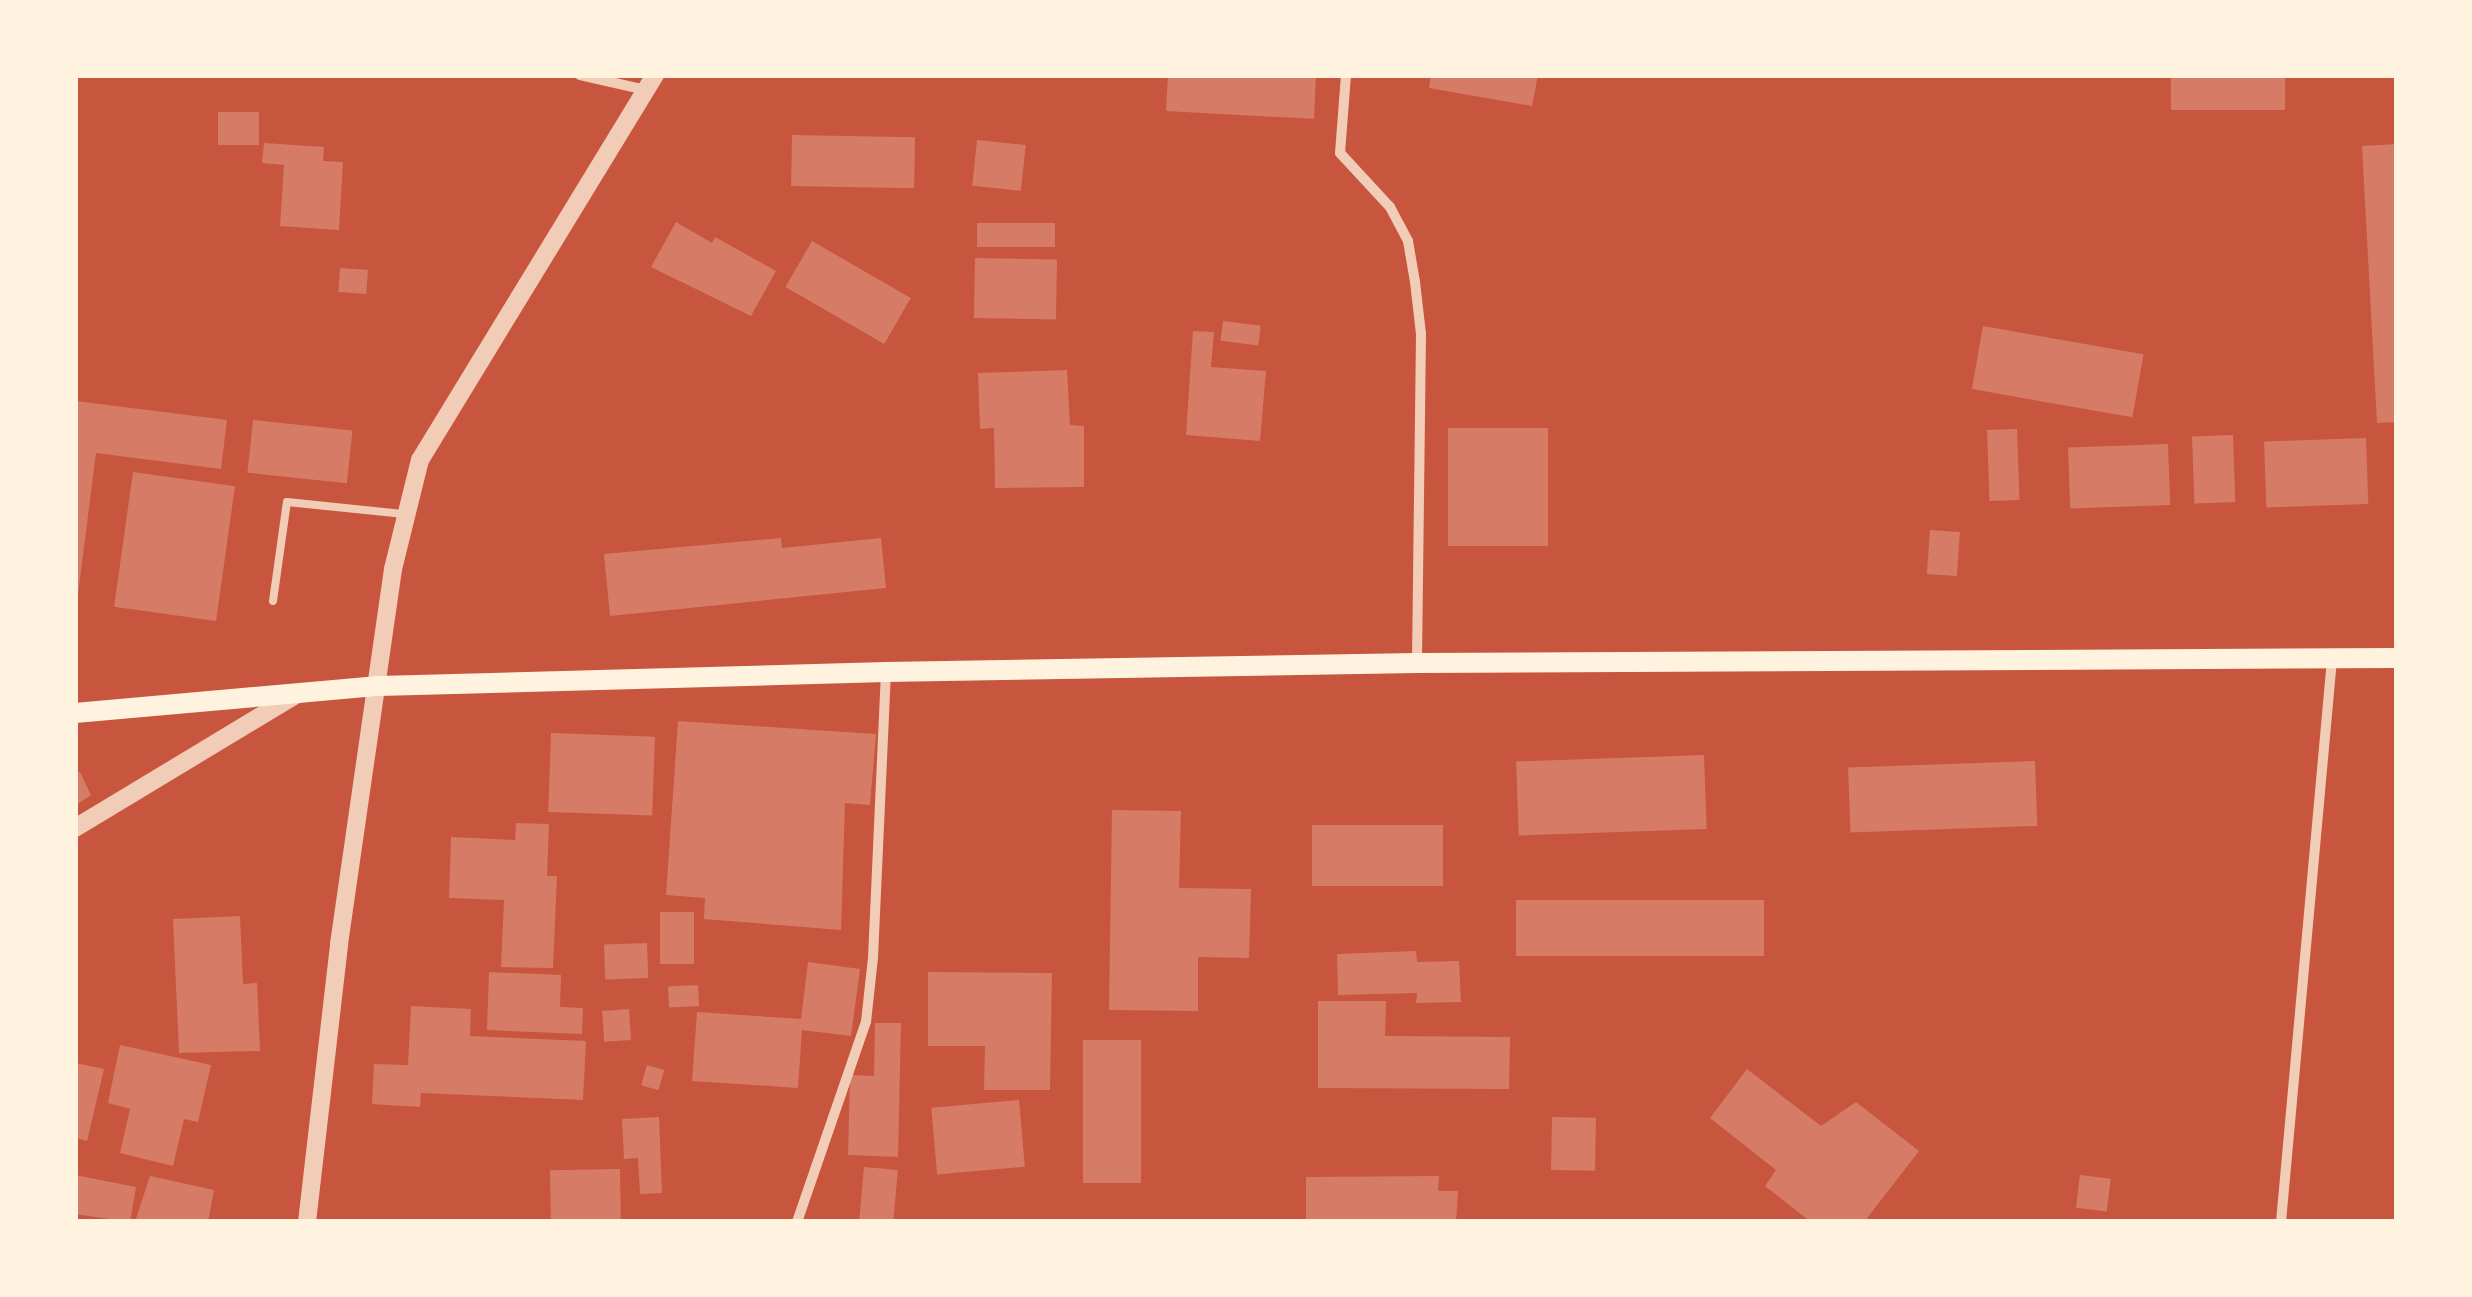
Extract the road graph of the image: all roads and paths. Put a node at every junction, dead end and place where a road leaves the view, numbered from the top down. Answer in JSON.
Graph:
{"nodes":[{"id":1,"x":580,"y":75,"type":"edge"},
{"id":2,"x":1346,"y":75,"type":"edge"},
{"id":3,"x":651,"y":82,"type":"edge"},
{"id":4,"x":404,"y":514,"type":"junction"},
{"id":5,"x":273,"y":601,"type":"dead end"},
{"id":6,"x":2397,"y":658,"type":"edge"},
{"id":7,"x":2332,"y":659,"type":"junction"},
{"id":8,"x":1417,"y":663,"type":"junction"},
{"id":9,"x":886,"y":672,"type":"junction"},
{"id":10,"x":379,"y":686,"type":"junction"},
{"id":11,"x":303,"y":691,"type":"junction"},
{"id":12,"x":75,"y":713,"type":"edge"},
{"id":13,"x":75,"y":828,"type":"edge"},
{"id":14,"x":306,"y":1222,"type":"edge"},
{"id":15,"x":797,"y":1222,"type":"edge"},
{"id":16,"x":2281,"y":1222,"type":"edge"}],
"edges":[{"from":1,"to":3,"type":"street"},
{"from":2,"to":8,"type":"street"},
{"from":3,"to":4,"type":"street"},
{"from":4,"to":5,"type":"lane"},
{"from":4,"to":10,"type":"street"},
{"from":6,"to":7,"type":"main road"},
{"from":7,"to":8,"type":"main road"},
{"from":7,"to":16,"type":"street"},
{"from":8,"to":9,"type":"main road"},
{"from":9,"to":10,"type":"main road"},
{"from":9,"to":15,"type":"street"},
{"from":10,"to":11,"type":"main road"},
{"from":10,"to":14,"type":"street"},
{"from":11,"to":12,"type":"main road"},
{"from":11,"to":13,"type":"street"}]}
